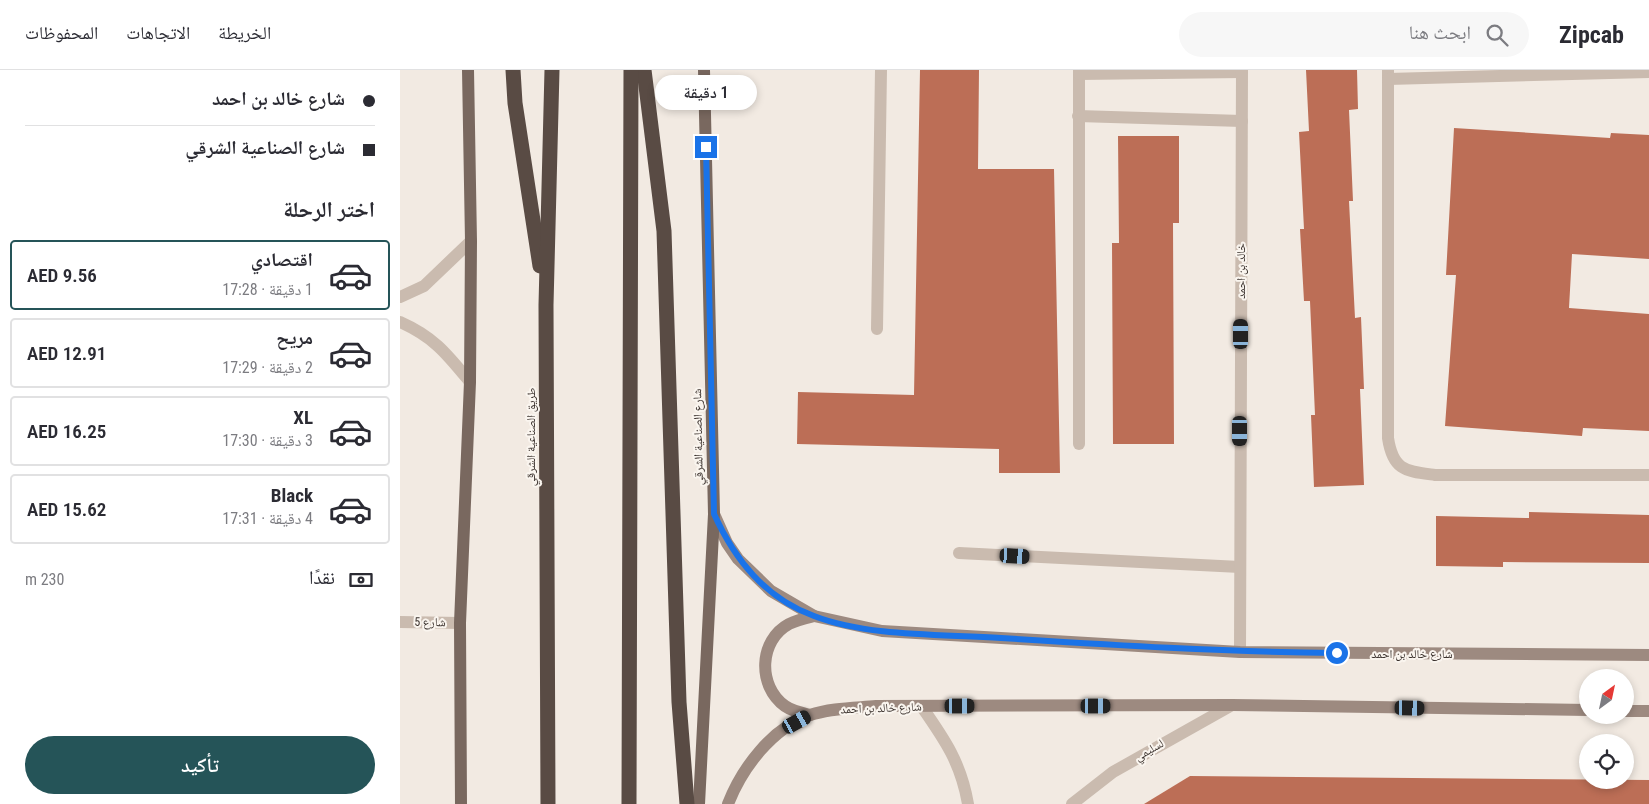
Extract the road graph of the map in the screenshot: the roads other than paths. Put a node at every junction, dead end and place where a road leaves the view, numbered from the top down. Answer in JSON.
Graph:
{"nodes":[{"id":1,"x":468,"y":70,"type":"edge"},
{"id":2,"x":513,"y":70,"type":"edge"},
{"id":3,"x":552,"y":70,"type":"edge"},
{"id":4,"x":631,"y":70,"type":"edge"},
{"id":5,"x":644,"y":70,"type":"edge"},
{"id":6,"x":704,"y":70,"type":"edge"},
{"id":7,"x":881,"y":70,"type":"edge"},
{"id":8,"x":1242,"y":71,"type":"edge"},
{"id":9,"x":1079,"y":72,"type":"edge"},
{"id":10,"x":1649,"y":72,"type":"edge"},
{"id":11,"x":1388,"y":74,"type":"edge"},
{"id":12,"x":1078,"y":116,"type":"junction"},
{"id":13,"x":1242,"y":120,"type":"junction"},
{"id":14,"x":471,"y":241,"type":"junction"},
{"id":15,"x":400,"y":297,"type":"edge"},
{"id":16,"x":546,"y":305,"type":"junction"},
{"id":17,"x":400,"y":322,"type":"edge"},
{"id":18,"x":876,"y":329,"type":"dead end"},
{"id":19,"x":470,"y":382,"type":"junction"},
{"id":20,"x":1079,"y":444,"type":"dead end"},
{"id":21,"x":1649,"y":475,"type":"edge"},
{"id":22,"x":714,"y":514,"type":"junction"},
{"id":23,"x":959,"y":553,"type":"dead end"},
{"id":24,"x":1240,"y":567,"type":"junction"},
{"id":25,"x":814,"y":616,"type":"junction"},
{"id":26,"x":400,"y":622,"type":"edge"},
{"id":27,"x":460,"y":623,"type":"junction"},
{"id":28,"x":1240,"y":652,"type":"junction"},
{"id":29,"x":1649,"y":655,"type":"edge"},
{"id":30,"x":1232,"y":705,"type":"junction"},
{"id":31,"x":922,"y":707,"type":"junction"},
{"id":32,"x":1579,"y":710,"type":"edge"},
{"id":33,"x":1634,"y":710,"type":"edge"},
{"id":34,"x":1649,"y":711,"type":"edge"},
{"id":35,"x":810,"y":715,"type":"junction"},
{"id":36,"x":461,"y":804,"type":"edge"},
{"id":37,"x":548,"y":804,"type":"edge"},
{"id":38,"x":628,"y":804,"type":"edge"},
{"id":39,"x":686,"y":804,"type":"edge"},
{"id":40,"x":699,"y":804,"type":"edge"},
{"id":41,"x":728,"y":804,"type":"edge"},
{"id":42,"x":968,"y":804,"type":"edge"},
{"id":43,"x":1072,"y":804,"type":"edge"}],
"edges":[{"from":1,"to":14,"type":"main road"},
{"from":2,"to":16,"type":"highway"},
{"from":3,"to":16,"type":"highway","name":"طريق الصناعية الشرقي"},
{"from":4,"to":38,"type":"highway"},
{"from":5,"to":39,"type":"highway"},
{"from":6,"to":22,"type":"main road","name":"شارع الصناعية الشرقي"},
{"from":7,"to":18,"type":"street"},
{"from":8,"to":9,"type":"street"},
{"from":8,"to":13,"type":"street","name":"خالد بن احمد"},
{"from":9,"to":12,"type":"street"},
{"from":10,"to":11,"type":"street"},
{"from":11,"to":21,"type":"street"},
{"from":12,"to":13,"type":"street"},
{"from":12,"to":20,"type":"street"},
{"from":13,"to":24,"type":"street","name":"خالد بن احمد"},
{"from":14,"to":15,"type":"street"},
{"from":14,"to":19,"type":"main road"},
{"from":16,"to":37,"type":"highway","name":"طريق الصناعية الشرقي"},
{"from":17,"to":19,"type":"street"},
{"from":19,"to":27,"type":"main road"},
{"from":22,"to":25,"type":"main road","name":"شارع خالد بن احمد"},
{"from":22,"to":40,"type":"main road","name":"شارع الصناعية الشرقي"},
{"from":23,"to":24,"type":"street"},
{"from":24,"to":28,"type":"street","name":"خالد بن احمد"},
{"from":25,"to":28,"type":"main road","name":"شارع خالد بن احمد"},
{"from":25,"to":35,"type":"main road"},
{"from":26,"to":27,"type":"street","name":"شارع 5"},
{"from":27,"to":36,"type":"main road"},
{"from":28,"to":29,"type":"main road","name":"شارع خالد بن احمد"},
{"from":30,"to":31,"type":"main road","name":"شارع خالد بن احمد"},
{"from":30,"to":32,"type":"main road","name":"شارع خالد بن احمد"},
{"from":30,"to":43,"type":"street","name":"لسليمي"},
{"from":31,"to":35,"type":"main road","name":"شارع خالد بن احمد"},
{"from":31,"to":42,"type":"street"},
{"from":33,"to":34,"type":"main road"},
{"from":35,"to":41,"type":"main road","name":"شارع خالد بن احمد"}]}
